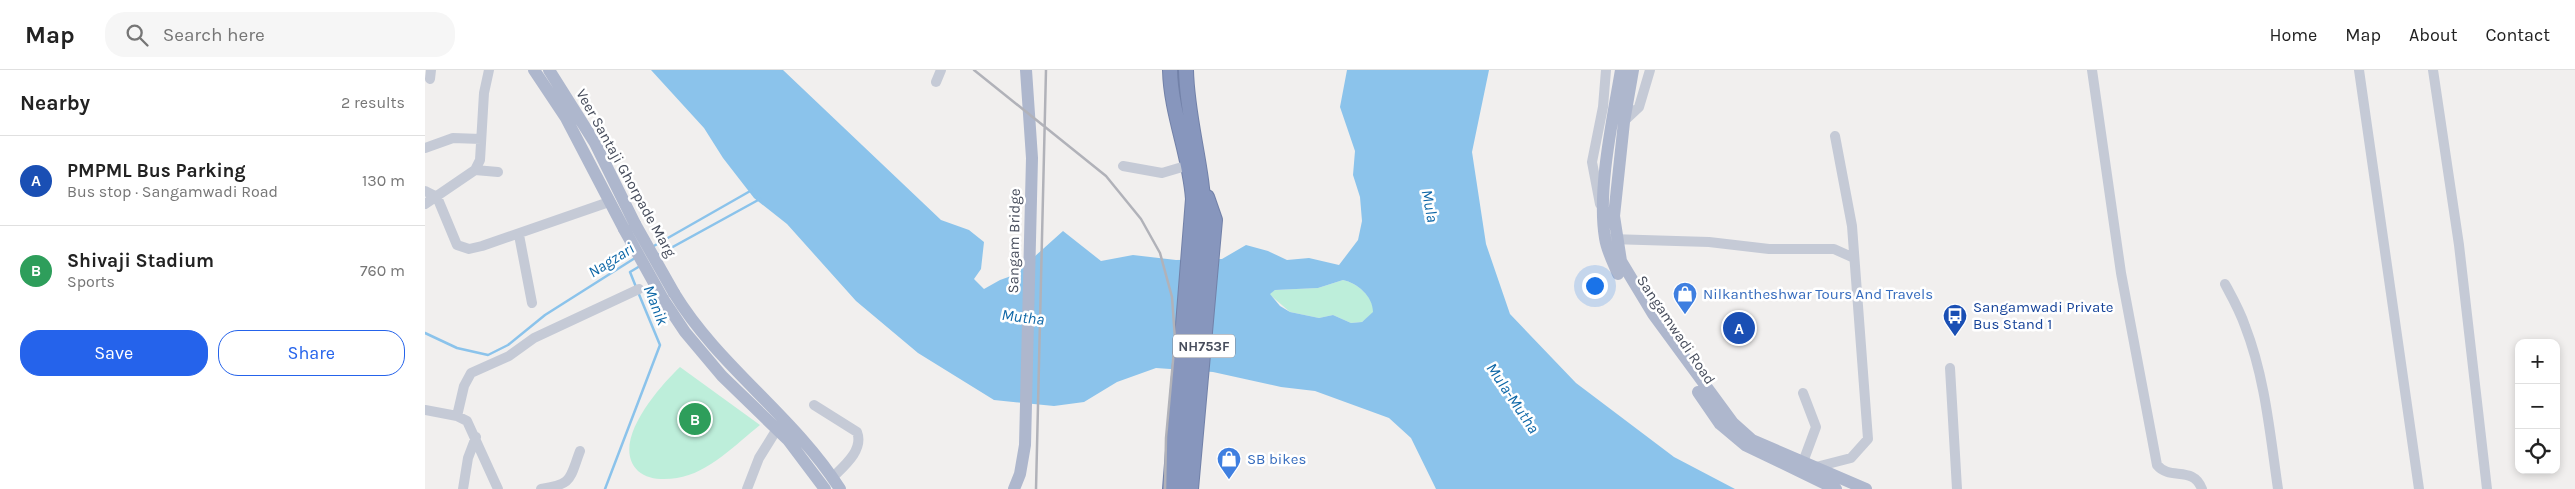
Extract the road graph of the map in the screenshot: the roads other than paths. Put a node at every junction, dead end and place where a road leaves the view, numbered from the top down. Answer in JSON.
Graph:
{"nodes":[{"id":1,"x":489,"y":70,"type":"edge"},
{"id":2,"x":534,"y":70,"type":"edge"},
{"id":3,"x":549,"y":70,"type":"edge"},
{"id":4,"x":941,"y":70,"type":"edge"},
{"id":5,"x":1026,"y":70,"type":"edge"},
{"id":6,"x":1170,"y":70,"type":"edge"},
{"id":7,"x":1186,"y":70,"type":"edge"},
{"id":8,"x":1606,"y":70,"type":"edge"},
{"id":9,"x":1621,"y":70,"type":"edge"},
{"id":10,"x":1633,"y":70,"type":"edge"},
{"id":11,"x":1650,"y":70,"type":"edge"},
{"id":12,"x":2092,"y":70,"type":"edge"},
{"id":13,"x":2359,"y":70,"type":"edge"},
{"id":14,"x":2433,"y":70,"type":"edge"},
{"id":15,"x":936,"y":82,"type":"dead end"},
{"id":16,"x":1618,"y":120,"type":"junction"},
{"id":17,"x":1835,"y":136,"type":"dead end"},
{"id":18,"x":481,"y":139,"type":"junction"},
{"id":19,"x":425,"y":148,"type":"edge"},
{"id":20,"x":1189,"y":164,"type":"junction"},
{"id":21,"x":1123,"y":166,"type":"dead end"},
{"id":22,"x":475,"y":170,"type":"junction"},
{"id":23,"x":498,"y":172,"type":"dead end"},
{"id":24,"x":425,"y":191,"type":"edge"},
{"id":25,"x":437,"y":197,"type":"junction"},
{"id":26,"x":609,"y":202,"type":"junction"},
{"id":27,"x":425,"y":204,"type":"edge"},
{"id":28,"x":622,"y":212,"type":"junction"},
{"id":29,"x":1608,"y":218,"type":"junction"},
{"id":30,"x":1204,"y":219,"type":"junction"},
{"id":31,"x":519,"y":234,"type":"junction"},
{"id":32,"x":1610,"y":239,"type":"junction"},
{"id":33,"x":1854,"y":258,"type":"junction"},
{"id":34,"x":2225,"y":284,"type":"dead end"},
{"id":35,"x":636,"y":291,"type":"dead end"},
{"id":36,"x":532,"y":303,"type":"dead end"},
{"id":37,"x":707,"y":348,"type":"junction"},
{"id":38,"x":1950,"y":368,"type":"dead end"},
{"id":39,"x":1803,"y":393,"type":"dead end"},
{"id":40,"x":814,"y":404,"type":"dead end"},
{"id":41,"x":425,"y":410,"type":"edge"},
{"id":42,"x":457,"y":416,"type":"junction"},
{"id":43,"x":777,"y":429,"type":"junction"},
{"id":44,"x":476,"y":437,"type":"junction"},
{"id":45,"x":580,"y":451,"type":"dead end"},
{"id":46,"x":1803,"y":462,"type":"junction"},
{"id":47,"x":1816,"y":467,"type":"junction"},
{"id":48,"x":1182,"y":471,"type":"junction"},
{"id":49,"x":832,"y":478,"type":"junction"},
{"id":50,"x":463,"y":489,"type":"edge"},
{"id":51,"x":498,"y":489,"type":"edge"},
{"id":52,"x":541,"y":489,"type":"edge"},
{"id":53,"x":747,"y":489,"type":"edge"},
{"id":54,"x":825,"y":489,"type":"edge"},
{"id":55,"x":839,"y":489,"type":"edge"},
{"id":56,"x":1015,"y":489,"type":"edge"},
{"id":57,"x":1170,"y":489,"type":"edge"},
{"id":58,"x":1182,"y":489,"type":"edge"},
{"id":59,"x":1191,"y":489,"type":"edge"},
{"id":60,"x":1836,"y":489,"type":"edge"},
{"id":61,"x":1866,"y":489,"type":"edge"},
{"id":62,"x":1957,"y":489,"type":"edge"},
{"id":63,"x":2202,"y":489,"type":"edge"},
{"id":64,"x":2278,"y":489,"type":"edge"},
{"id":65,"x":2419,"y":489,"type":"edge"},
{"id":66,"x":2487,"y":489,"type":"edge"}],
"edges":[{"from":1,"to":18,"type":"street"},
{"from":2,"to":26,"type":"main road","name":"Veer Santaji Ghorpade Marg"},
{"from":3,"to":28,"type":"main road","name":"Veer Santaji Ghorpade Marg"},
{"from":4,"to":15,"type":"street"},
{"from":5,"to":56,"type":"main road","name":"Sangam Bridge"},
{"from":6,"to":20,"type":"highway","number":"NH753F"},
{"from":7,"to":30,"type":"highway","number":"NH753F"},
{"from":8,"to":29,"type":"street"},
{"from":9,"to":16,"type":"main road"},
{"from":10,"to":16,"type":"main road"},
{"from":11,"to":16,"type":"street"},
{"from":12,"to":63,"type":"street"},
{"from":13,"to":65,"type":"street"},
{"from":14,"to":66,"type":"street"},
{"from":16,"to":29,"type":"main road","name":"Sangamwadi Road"},
{"from":17,"to":33,"type":"street"},
{"from":18,"to":19,"type":"street"},
{"from":18,"to":22,"type":"street"},
{"from":20,"to":21,"type":"street"},
{"from":20,"to":30,"type":"highway","number":"NH753F"},
{"from":22,"to":23,"type":"street"},
{"from":22,"to":25,"type":"street"},
{"from":24,"to":25,"type":"street"},
{"from":25,"to":27,"type":"street"},
{"from":25,"to":31,"type":"street"},
{"from":26,"to":28,"type":"main road","name":"Veer Santaji Ghorpade Marg"},
{"from":26,"to":31,"type":"street"},
{"from":28,"to":37,"type":"main road","name":"Veer Santaji Ghorpade Marg","bridge":true},
{"from":29,"to":32,"type":"main road","name":"Sangamwadi Road"},
{"from":30,"to":48,"type":"highway","number":"NH753F"},
{"from":30,"to":48,"type":"highway","number":"NH753F"},
{"from":31,"to":36,"type":"street"},
{"from":32,"to":33,"type":"street"},
{"from":32,"to":46,"type":"main road","name":"Sangamwadi Road"},
{"from":32,"to":60,"type":"main road","name":"Sangamwadi Road"},
{"from":33,"to":47,"type":"street"},
{"from":34,"to":64,"type":"street"},
{"from":35,"to":42,"type":"street"},
{"from":37,"to":43,"type":"main road"},
{"from":37,"to":49,"type":"main road"},
{"from":38,"to":62,"type":"street"},
{"from":39,"to":46,"type":"street"},
{"from":40,"to":49,"type":"street"},
{"from":41,"to":42,"type":"street"},
{"from":42,"to":44,"type":"street"},
{"from":43,"to":53,"type":"street"},
{"from":43,"to":54,"type":"main road"},
{"from":44,"to":50,"type":"street"},
{"from":44,"to":51,"type":"street"},
{"from":45,"to":52,"type":"street"},
{"from":46,"to":47,"type":"main road","name":"Sangamwadi Road"},
{"from":47,"to":61,"type":"main road","name":"Sangamwadi Road"},
{"from":48,"to":57,"type":"highway","number":"NH753F"},
{"from":48,"to":58,"type":"highway","number":"NH753F"},
{"from":48,"to":59,"type":"highway","number":"NH753F"},
{"from":49,"to":55,"type":"main road"}]}
